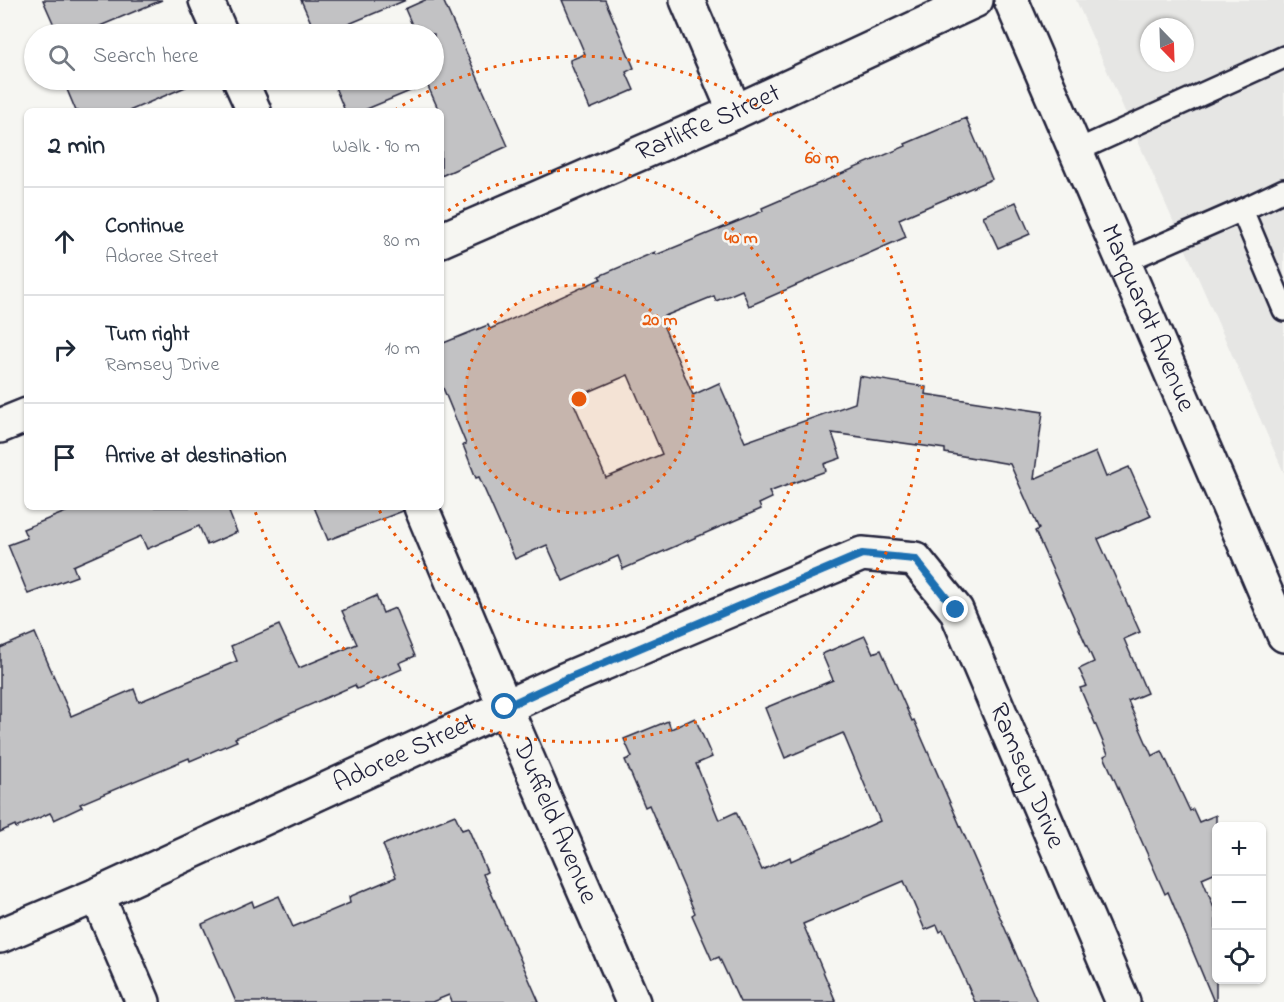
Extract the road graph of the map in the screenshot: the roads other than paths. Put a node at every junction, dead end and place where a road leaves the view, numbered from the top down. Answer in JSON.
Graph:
{"nodes":[{"id":1,"x":206,"y":0,"type":"edge"},
{"id":2,"x":687,"y":0,"type":"edge"},
{"id":3,"x":976,"y":0,"type":"edge"},
{"id":4,"x":1011,"y":0,"type":"edge"},
{"id":5,"x":217,"y":24,"type":"edge"},
{"id":6,"x":1284,"y":57,"type":"edge"},
{"id":7,"x":245,"y":90,"type":"edge"},
{"id":8,"x":253,"y":108,"type":"edge"},
{"id":9,"x":735,"y":112,"type":"junction"},
{"id":10,"x":1076,"y":151,"type":"junction"},
{"id":11,"x":1284,"y":190,"type":"edge"},
{"id":12,"x":1242,"y":210,"type":"junction"},
{"id":13,"x":444,"y":239,"type":"edge"},
{"id":14,"x":1124,"y":262,"type":"junction"},
{"id":15,"x":1284,"y":310,"type":"edge"},
{"id":16,"x":24,"y":415,"type":"edge"},
{"id":17,"x":0,"y":426,"type":"edge"},
{"id":18,"x":422,"y":510,"type":"edge"},
{"id":19,"x":915,"y":559,"type":"joint"},
{"id":20,"x":1284,"y":635,"type":"edge"},
{"id":21,"x":505,"y":707,"type":"junction"},
{"id":22,"x":97,"y":895,"type":"junction"},
{"id":23,"x":0,"y":936,"type":"edge"},
{"id":24,"x":143,"y":1002,"type":"edge"},
{"id":25,"x":633,"y":1002,"type":"edge"},
{"id":26,"x":1123,"y":1002,"type":"edge"}],
"edges":[{"from":1,"to":5,"type":"street"},
{"from":2,"to":9,"type":"street"},
{"from":3,"to":9,"type":"street","name":"Ratliffe Street"},
{"from":4,"to":10,"type":"street","name":"Marquardt Avenue"},
{"from":6,"to":10,"type":"lane"},
{"from":7,"to":8,"type":"street"},
{"from":9,"to":13,"type":"street","name":"Ratliffe Street"},
{"from":10,"to":14,"type":"street","name":"Marquardt Avenue"},
{"from":11,"to":12,"type":"lane"},
{"from":12,"to":14,"type":"lane"},
{"from":12,"to":15,"type":"lane"},
{"from":14,"to":20,"type":"street","name":"Marquardt Avenue"},
{"from":16,"to":17,"type":"street"},
{"from":18,"to":21,"type":"street","name":"Duffield Avenue"},
{"from":19,"to":21,"type":"street","name":"Adoree Street"},
{"from":19,"to":26,"type":"street","name":"Ramsey Drive"},
{"from":21,"to":22,"type":"street","name":"Adoree Street"},
{"from":21,"to":25,"type":"street","name":"Duffield Avenue"},
{"from":22,"to":23,"type":"street","name":"Adoree Street"},
{"from":22,"to":24,"type":"street"}]}
